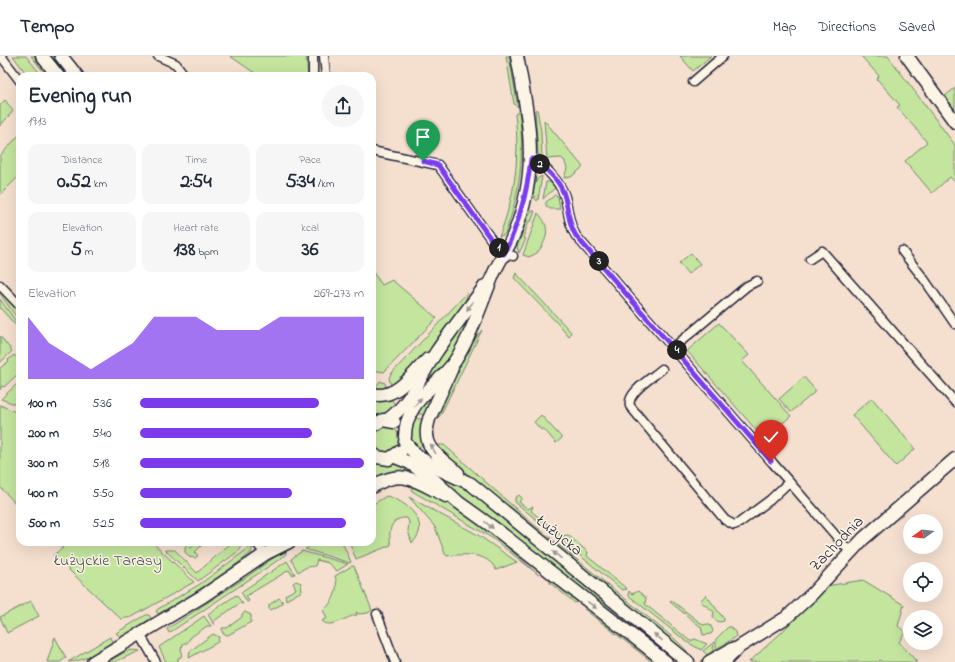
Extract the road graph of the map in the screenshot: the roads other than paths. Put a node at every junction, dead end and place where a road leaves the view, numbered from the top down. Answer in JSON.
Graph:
{"nodes":[{"id":1,"x":1,"y":56,"type":"edge"},
{"id":2,"x":42,"y":56,"type":"edge"},
{"id":3,"x":61,"y":56,"type":"edge"},
{"id":4,"x":158,"y":56,"type":"edge"},
{"id":5,"x":313,"y":56,"type":"edge"},
{"id":6,"x":324,"y":56,"type":"edge"},
{"id":7,"x":517,"y":56,"type":"edge"},
{"id":8,"x":723,"y":56,"type":"edge"},
{"id":9,"x":907,"y":56,"type":"edge"},
{"id":10,"x":55,"y":72,"type":"edge"},
{"id":11,"x":74,"y":72,"type":"edge"},
{"id":12,"x":182,"y":72,"type":"edge"},
{"id":13,"x":313,"y":72,"type":"edge"},
{"id":14,"x":326,"y":72,"type":"edge"},
{"id":15,"x":16,"y":76,"type":"edge"},
{"id":16,"x":693,"y":82,"type":"dead end"},
{"id":17,"x":955,"y":122,"type":"edge"},
{"id":18,"x":376,"y":152,"type":"edge"},
{"id":19,"x":531,"y":159,"type":"junction"},
{"id":20,"x":902,"y":251,"type":"dead end"},
{"id":21,"x":509,"y":255,"type":"junction"},
{"id":22,"x":810,"y":259,"type":"dead end"},
{"id":23,"x":493,"y":274,"type":"junction"},
{"id":24,"x":757,"y":282,"type":"dead end"},
{"id":25,"x":0,"y":285,"type":"edge"},
{"id":26,"x":16,"y":302,"type":"edge"},
{"id":27,"x":955,"y":324,"type":"edge"},
{"id":28,"x":674,"y":347,"type":"junction"},
{"id":29,"x":436,"y":352,"type":"junction"},
{"id":30,"x":454,"y":362,"type":"junction"},
{"id":31,"x":662,"y":369,"type":"dead end"},
{"id":32,"x":376,"y":394,"type":"edge"},
{"id":33,"x":955,"y":402,"type":"edge"},
{"id":34,"x":377,"y":421,"type":"edge"},
{"id":35,"x":405,"y":439,"type":"junction"},
{"id":36,"x":383,"y":460,"type":"edge"},
{"id":37,"x":955,"y":460,"type":"edge"},
{"id":38,"x":789,"y":482,"type":"junction"},
{"id":39,"x":376,"y":484,"type":"edge"},
{"id":40,"x":472,"y":484,"type":"junction"},
{"id":41,"x":458,"y":502,"type":"junction"},
{"id":42,"x":259,"y":546,"type":"edge"},
{"id":43,"x":272,"y":546,"type":"edge"},
{"id":44,"x":281,"y":546,"type":"edge"},
{"id":45,"x":850,"y":552,"type":"junction"},
{"id":46,"x":265,"y":554,"type":"junction"},
{"id":47,"x":376,"y":614,"type":"dead end"},
{"id":48,"x":140,"y":634,"type":"junction"},
{"id":49,"x":638,"y":640,"type":"junction"},
{"id":50,"x":739,"y":647,"type":"junction"},
{"id":51,"x":93,"y":662,"type":"edge"},
{"id":52,"x":156,"y":662,"type":"edge"},
{"id":53,"x":395,"y":662,"type":"edge"},
{"id":54,"x":666,"y":662,"type":"edge"},
{"id":55,"x":674,"y":662,"type":"edge"},
{"id":56,"x":688,"y":662,"type":"edge"},
{"id":57,"x":709,"y":662,"type":"edge"},
{"id":58,"x":724,"y":662,"type":"edge"}],
"edges":[{"from":1,"to":15,"type":"street"},
{"from":2,"to":10,"type":"street"},
{"from":3,"to":11,"type":"street"},
{"from":4,"to":12,"type":"street"},
{"from":5,"to":13,"type":"street"},
{"from":6,"to":14,"type":"street"},
{"from":7,"to":19,"type":"street"},
{"from":8,"to":16,"type":"street"},
{"from":9,"to":17,"type":"street"},
{"from":18,"to":21,"type":"street"},
{"from":19,"to":21,"type":"street"},
{"from":19,"to":28,"type":"street"},
{"from":20,"to":27,"type":"street"},
{"from":21,"to":23,"type":"street"},
{"from":22,"to":33,"type":"street"},
{"from":23,"to":29,"type":"street","one_way":true},
{"from":23,"to":30,"type":"street"},
{"from":24,"to":28,"type":"street"},
{"from":25,"to":26,"type":"street"},
{"from":28,"to":38,"type":"street"},
{"from":29,"to":32,"type":"street"},
{"from":29,"to":34,"type":"street"},
{"from":35,"to":30,"type":"street","one_way":true},
{"from":40,"to":30,"type":"street","one_way":true},
{"from":31,"to":38,"type":"street"},
{"from":34,"to":35,"type":"street","name":"Łużycka"},
{"from":35,"to":36,"type":"street"},
{"from":35,"to":40,"type":"street","name":"Łużycka"},
{"from":36,"to":41,"type":"street","name":"Łużycka"},
{"from":37,"to":45,"type":"street","name":"Zachodnia"},
{"from":38,"to":45,"type":"street"},
{"from":39,"to":41,"type":"street"},
{"from":56,"to":40,"type":"street","name":"Łużycka","one_way":true},
{"from":41,"to":49,"type":"street","name":"Łużycka","one_way":true},
{"from":42,"to":46,"type":"street"},
{"from":43,"to":46,"type":"street"},
{"from":44,"to":46,"type":"street"},
{"from":45,"to":50,"type":"street","name":"Zachodnia"},
{"from":46,"to":48,"type":"street"},
{"from":47,"to":53,"type":"street"},
{"from":48,"to":51,"type":"street"},
{"from":48,"to":52,"type":"street"},
{"from":49,"to":54,"type":"street","name":"Łużycka"},
{"from":49,"to":55,"type":"street"},
{"from":50,"to":57,"type":"street"},
{"from":50,"to":58,"type":"street"}]}
